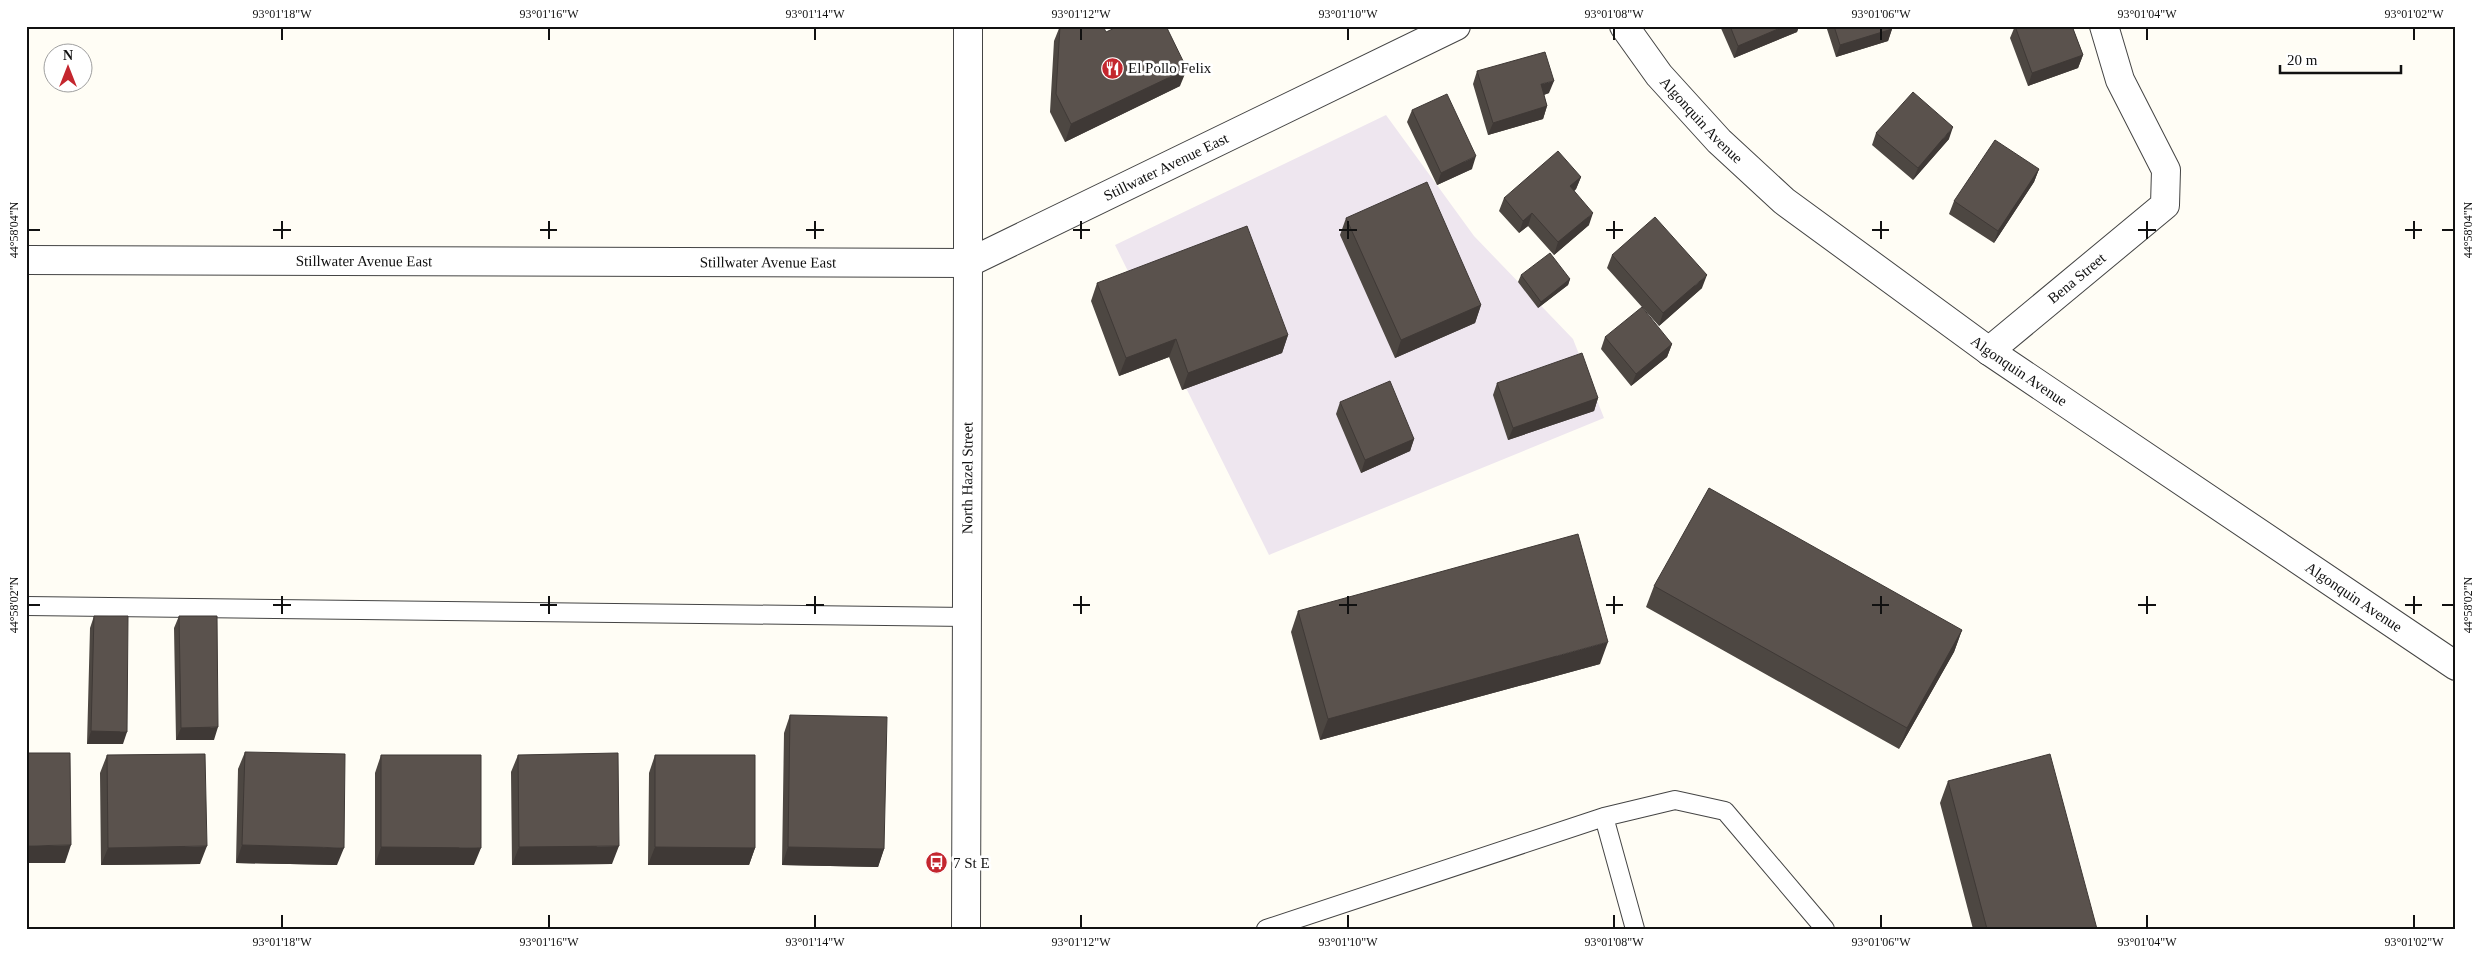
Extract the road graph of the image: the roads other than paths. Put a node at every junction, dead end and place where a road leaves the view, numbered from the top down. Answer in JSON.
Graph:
{"nodes":[{"id":1,"x":968,"y":26,"type":"edge"},
{"id":2,"x":1456,"y":26,"type":"edge"},
{"id":3,"x":1624,"y":26,"type":"edge"},
{"id":4,"x":2104,"y":26,"type":"edge"},
{"id":5,"x":26,"y":260,"type":"edge"},
{"id":6,"x":968,"y":263,"type":"junction"},
{"id":7,"x":1989,"y":351,"type":"junction"},
{"id":8,"x":26,"y":606,"type":"edge"},
{"id":9,"x":967,"y":618,"type":"junction"},
{"id":10,"x":2456,"y":666,"type":"edge"},
{"id":11,"x":1604,"y":817,"type":"junction"},
{"id":12,"x":966,"y":929,"type":"edge"},
{"id":13,"x":1266,"y":929,"type":"edge"},
{"id":14,"x":1635,"y":929,"type":"edge"},
{"id":15,"x":1825,"y":929,"type":"edge"}],
"edges":[{"from":1,"to":6,"type":"street","name":"North Hazel Street"},
{"from":2,"to":6,"type":"street","name":"Stillwater Avenue East"},
{"from":3,"to":7,"type":"street","name":"Algonquin Avenue"},
{"from":4,"to":7,"type":"street","name":"Bena Street"},
{"from":5,"to":6,"type":"street","name":"Stillwater Avenue East"},
{"from":6,"to":9,"type":"street","name":"North Hazel Street"},
{"from":7,"to":10,"type":"street","name":"Algonquin Avenue"},
{"from":8,"to":9,"type":"lane"},
{"from":9,"to":12,"type":"street","name":"North Hazel Street"},
{"from":11,"to":13,"type":"lane"},
{"from":11,"to":14,"type":"lane"},
{"from":11,"to":15,"type":"lane"}]}
